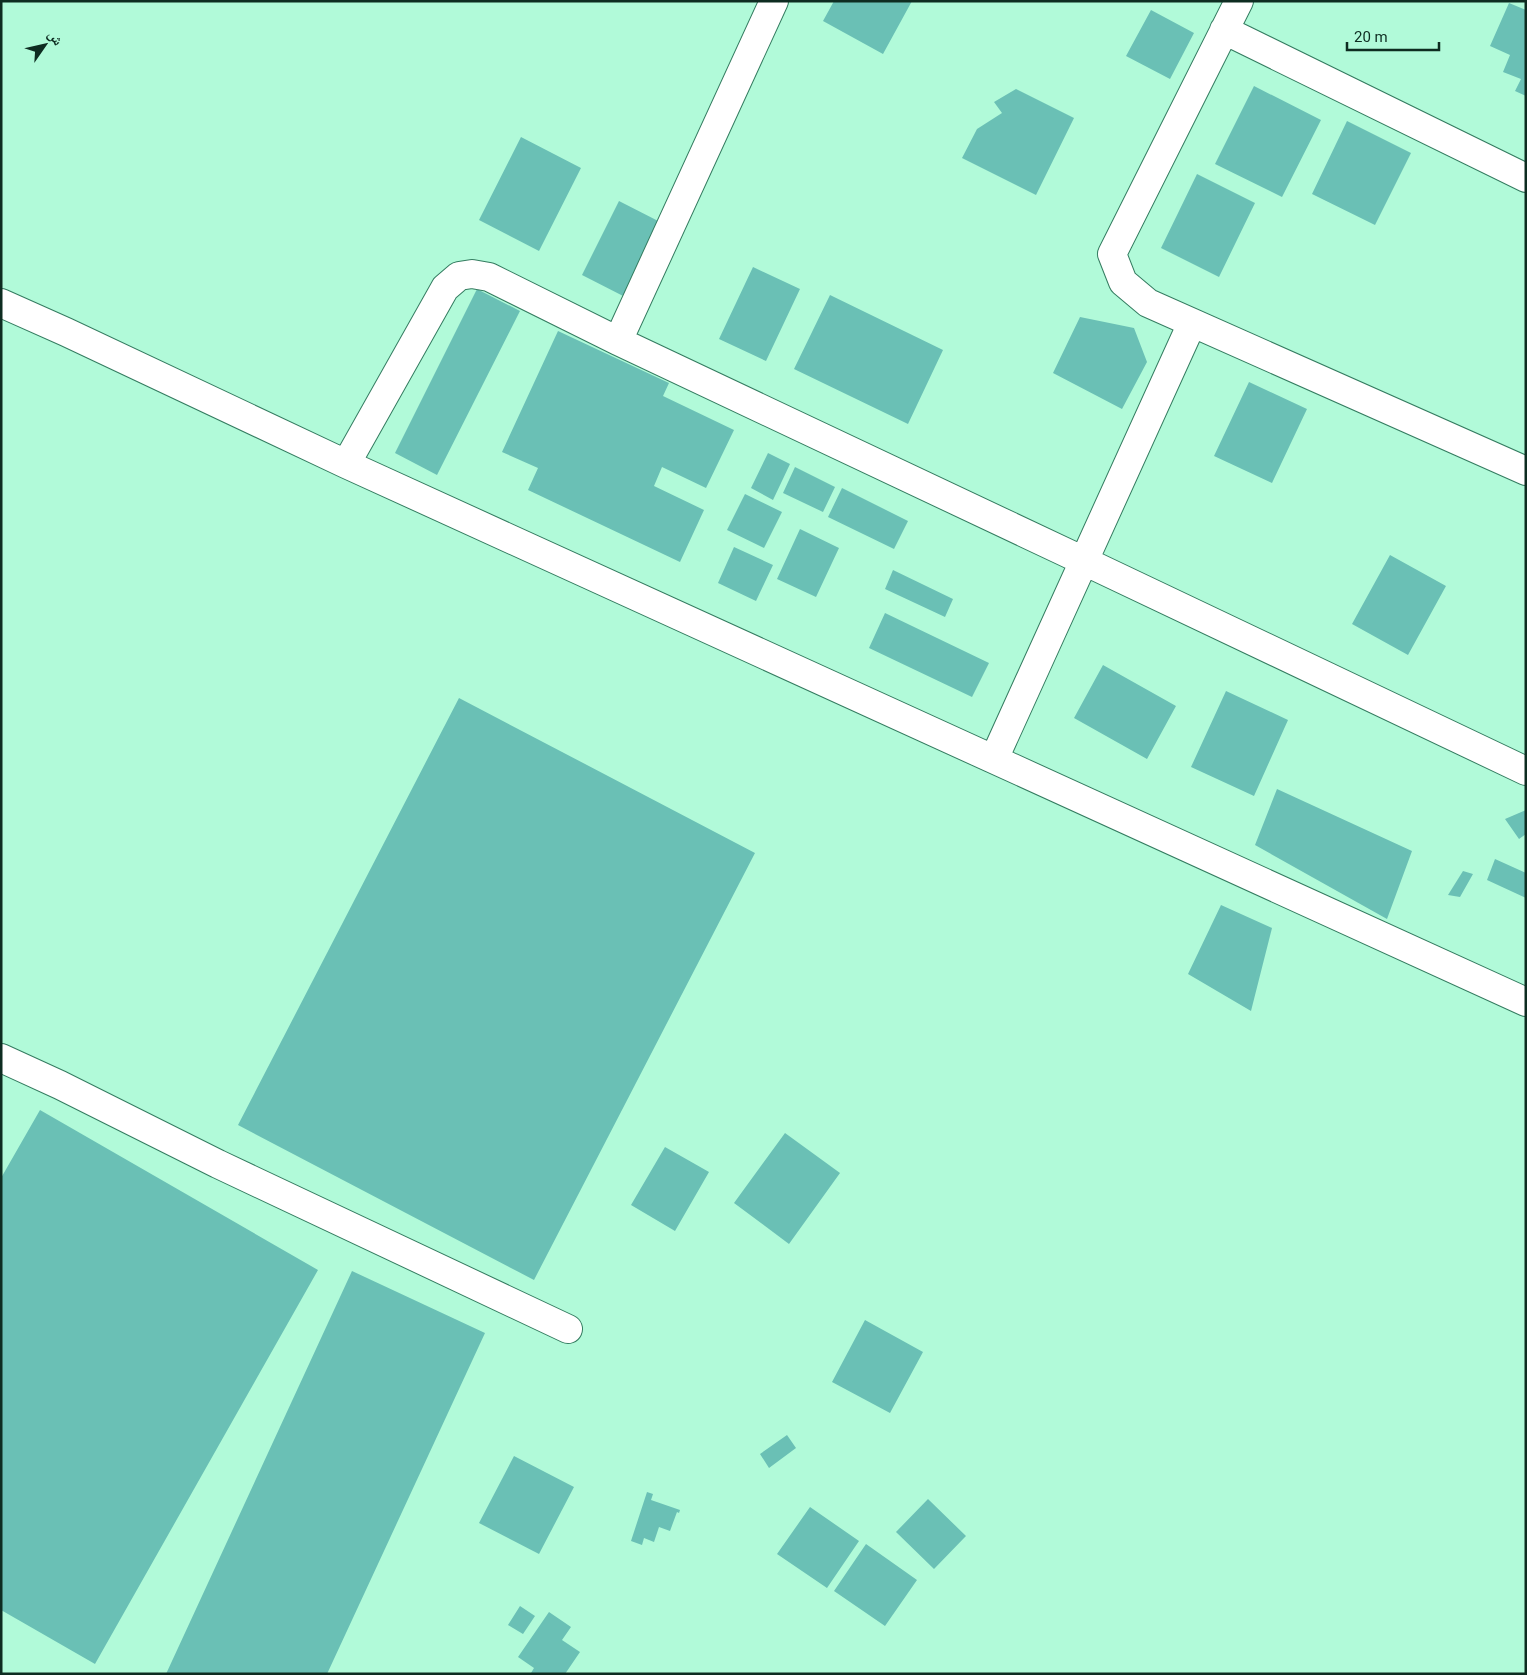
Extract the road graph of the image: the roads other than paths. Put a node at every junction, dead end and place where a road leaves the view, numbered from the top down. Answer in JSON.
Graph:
{"nodes":[{"id":1,"x":774,"y":1,"type":"edge"},
{"id":2,"x":1238,"y":1,"type":"edge"},
{"id":3,"x":1224,"y":30,"type":"junction"},
{"id":4,"x":1526,"y":178,"type":"edge"},
{"id":5,"x":1,"y":303,"type":"edge"},
{"id":6,"x":1192,"y":323,"type":"junction"},
{"id":7,"x":618,"y":341,"type":"junction"},
{"id":8,"x":346,"y":464,"type":"junction"},
{"id":9,"x":1526,"y":471,"type":"edge"},
{"id":10,"x":1084,"y":561,"type":"junction"},
{"id":11,"x":994,"y":759,"type":"junction"},
{"id":12,"x":1526,"y":771,"type":"edge"},
{"id":13,"x":1526,"y":1002,"type":"edge"},
{"id":14,"x":1,"y":1058,"type":"edge"},
{"id":15,"x":568,"y":1329,"type":"dead end"}],
"edges":[{"from":1,"to":7,"type":"street"},
{"from":2,"to":3,"type":"street"},
{"from":3,"to":4,"type":"street"},
{"from":3,"to":6,"type":"street"},
{"from":5,"to":8,"type":"street"},
{"from":6,"to":9,"type":"street"},
{"from":6,"to":10,"type":"street"},
{"from":7,"to":8,"type":"street"},
{"from":7,"to":10,"type":"street"},
{"from":8,"to":11,"type":"street"},
{"from":10,"to":11,"type":"street"},
{"from":10,"to":12,"type":"street"},
{"from":11,"to":13,"type":"street"},
{"from":14,"to":15,"type":"street"}]}
